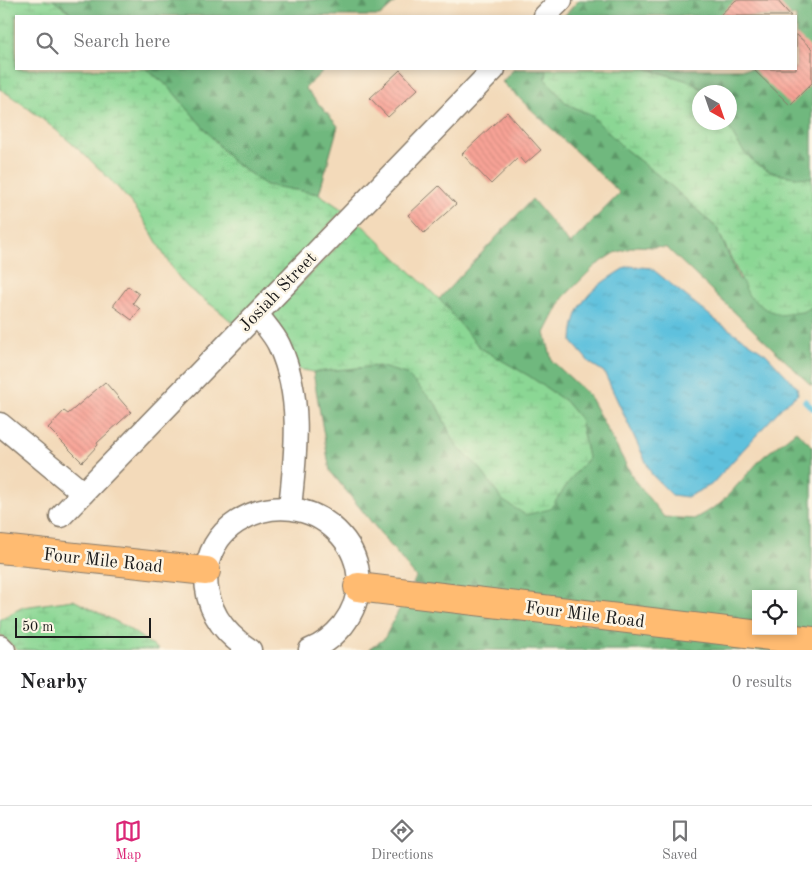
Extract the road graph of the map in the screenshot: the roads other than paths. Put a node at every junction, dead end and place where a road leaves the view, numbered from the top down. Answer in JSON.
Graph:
{"nodes":[{"id":1,"x":561,"y":0,"type":"edge"},
{"id":2,"x":546,"y":15,"type":"edge"},
{"id":3,"x":493,"y":70,"type":"edge"},
{"id":4,"x":257,"y":314,"type":"junction"},
{"id":5,"x":0,"y":424,"type":"edge"},
{"id":6,"x":83,"y":493,"type":"junction"},
{"id":7,"x":290,"y":508,"type":"junction"},
{"id":8,"x":61,"y":516,"type":"dead end"},
{"id":9,"x":0,"y":549,"type":"edge"},
{"id":10,"x":206,"y":571,"type":"junction"},
{"id":11,"x":358,"y":587,"type":"junction"},
{"id":12,"x":812,"y":641,"type":"edge"},
{"id":13,"x":0,"y":646,"type":"edge"},
{"id":14,"x":4,"y":650,"type":"edge"},
{"id":15,"x":250,"y":650,"type":"edge"},
{"id":16,"x":310,"y":650,"type":"edge"}],
"edges":[{"from":1,"to":2,"type":"street"},
{"from":3,"to":4,"type":"street","name":"Josiah Street"},
{"from":4,"to":6,"type":"street","name":"Josiah Street"},
{"from":4,"to":7,"type":"street"},
{"from":5,"to":6,"type":"street"},
{"from":6,"to":8,"type":"street","name":"Josiah Street"},
{"from":7,"to":10,"type":"street"},
{"from":7,"to":11,"type":"street"},
{"from":9,"to":10,"type":"main road","name":"Four Mile Road"},
{"from":10,"to":15,"type":"street"},
{"from":11,"to":12,"type":"main road","name":"Four Mile Road"},
{"from":11,"to":16,"type":"street"},
{"from":13,"to":14,"type":"street"}]}
